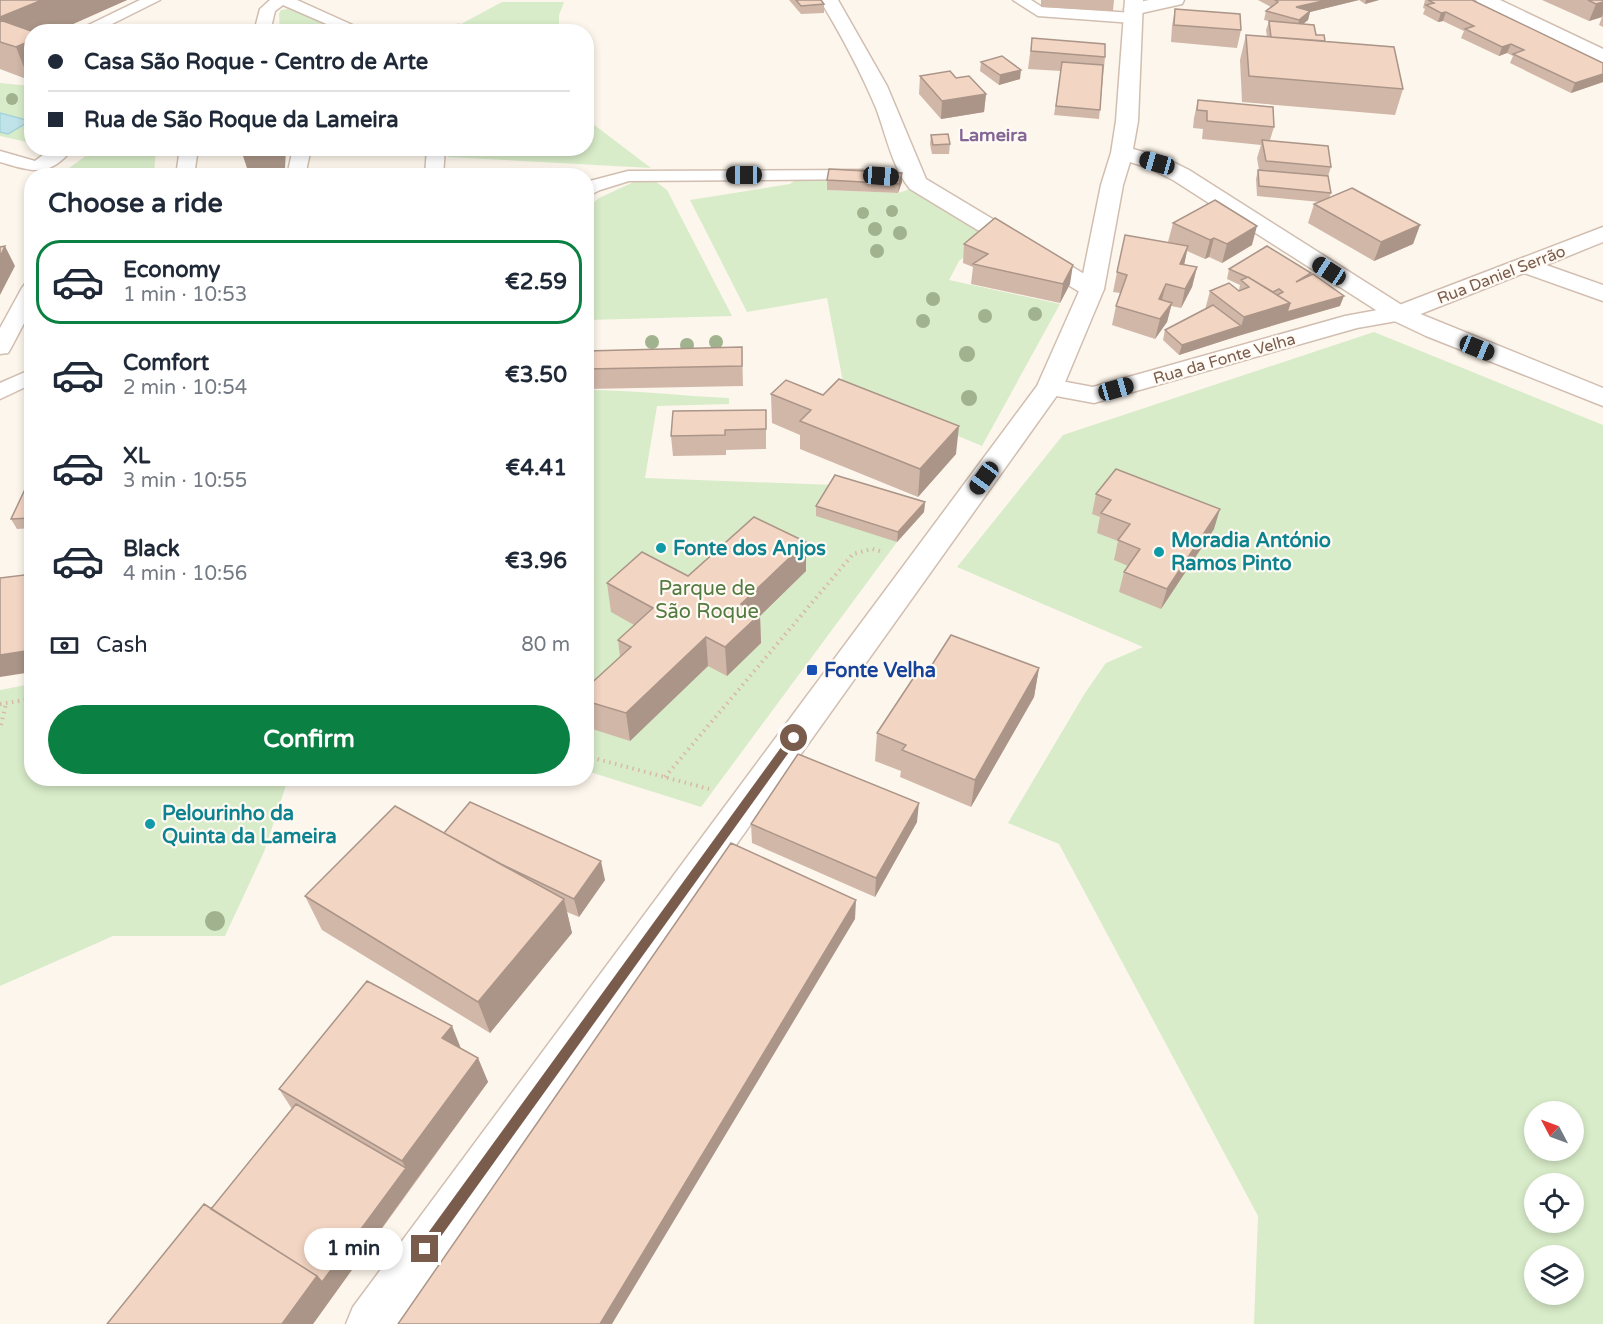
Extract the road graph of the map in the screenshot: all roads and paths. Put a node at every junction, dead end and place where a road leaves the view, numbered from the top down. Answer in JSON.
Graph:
{"nodes":[{"id":1,"x":152,"y":0,"type":"edge"},
{"id":2,"x":282,"y":0,"type":"edge"},
{"id":3,"x":829,"y":0,"type":"edge"},
{"id":4,"x":1021,"y":0,"type":"edge"},
{"id":5,"x":1175,"y":0,"type":"edge"},
{"id":6,"x":1485,"y":0,"type":"edge"},
{"id":7,"x":1133,"y":9,"type":"edge"},
{"id":8,"x":100,"y":24,"type":"edge"},
{"id":9,"x":264,"y":24,"type":"edge"},
{"id":10,"x":340,"y":24,"type":"edge"},
{"id":11,"x":1603,"y":57,"type":"edge"},
{"id":12,"x":1122,"y":153,"type":"junction"},
{"id":13,"x":0,"y":156,"type":"edge"},
{"id":14,"x":53,"y":156,"type":"edge"},
{"id":15,"x":895,"y":177,"type":"junction"},
{"id":16,"x":594,"y":186,"type":"edge"},
{"id":17,"x":1603,"y":234,"type":"edge"},
{"id":18,"x":1524,"y":265,"type":"junction"},
{"id":19,"x":1092,"y":289,"type":"junction"},
{"id":20,"x":1603,"y":294,"type":"edge"},
{"id":21,"x":24,"y":303,"type":"edge"},
{"id":22,"x":1399,"y":314,"type":"junction"},
{"id":23,"x":0,"y":348,"type":"edge"},
{"id":24,"x":24,"y":379,"type":"edge"},
{"id":25,"x":1050,"y":387,"type":"junction"},
{"id":26,"x":0,"y":392,"type":"edge"},
{"id":27,"x":1603,"y":398,"type":"edge"},
{"id":28,"x":920,"y":565,"type":"junction"},
{"id":29,"x":24,"y":700,"type":"edge"},
{"id":30,"x":6,"y":702,"type":"junction"},
{"id":31,"x":0,"y":704,"type":"edge"},
{"id":32,"x":1,"y":725,"type":"edge"},
{"id":33,"x":594,"y":758,"type":"edge"},
{"id":34,"x":665,"y":777,"type":"junction"},
{"id":35,"x":713,"y":790,"type":"dead end"},
{"id":36,"x":370,"y":1324,"type":"edge"}],
"edges":[{"from":1,"to":8,"type":"lane"},
{"from":2,"to":9,"type":"lane"},
{"from":2,"to":10,"type":"lane"},
{"from":3,"to":15,"type":"street"},
{"from":4,"to":7,"type":"lane"},
{"from":5,"to":7,"type":"street"},
{"from":6,"to":11,"type":"street"},
{"from":7,"to":12,"type":"street"},
{"from":12,"to":19,"type":"street"},
{"from":12,"to":22,"type":"street"},
{"from":13,"to":14,"type":"lane"},
{"from":15,"to":16,"type":"lane"},
{"from":15,"to":19,"type":"street"},
{"from":17,"to":18,"type":"street","name":"Rua Daniel Serrão"},
{"from":18,"to":20,"type":"street"},
{"from":18,"to":22,"type":"street","name":"Rua Daniel Serrão"},
{"from":19,"to":25,"type":"street"},
{"from":21,"to":23,"type":"lane"},
{"from":22,"to":25,"type":"street","name":"Rua da Fonte Velha"},
{"from":22,"to":27,"type":"street"},
{"from":24,"to":26,"type":"lane"},
{"from":25,"to":28,"type":"street"},
{"from":28,"to":34,"type":"path"},
{"from":28,"to":36,"type":"street"},
{"from":29,"to":30,"type":"path"},
{"from":30,"to":31,"type":"path"},
{"from":30,"to":32,"type":"path"},
{"from":33,"to":34,"type":"path"},
{"from":34,"to":35,"type":"path"}]}
